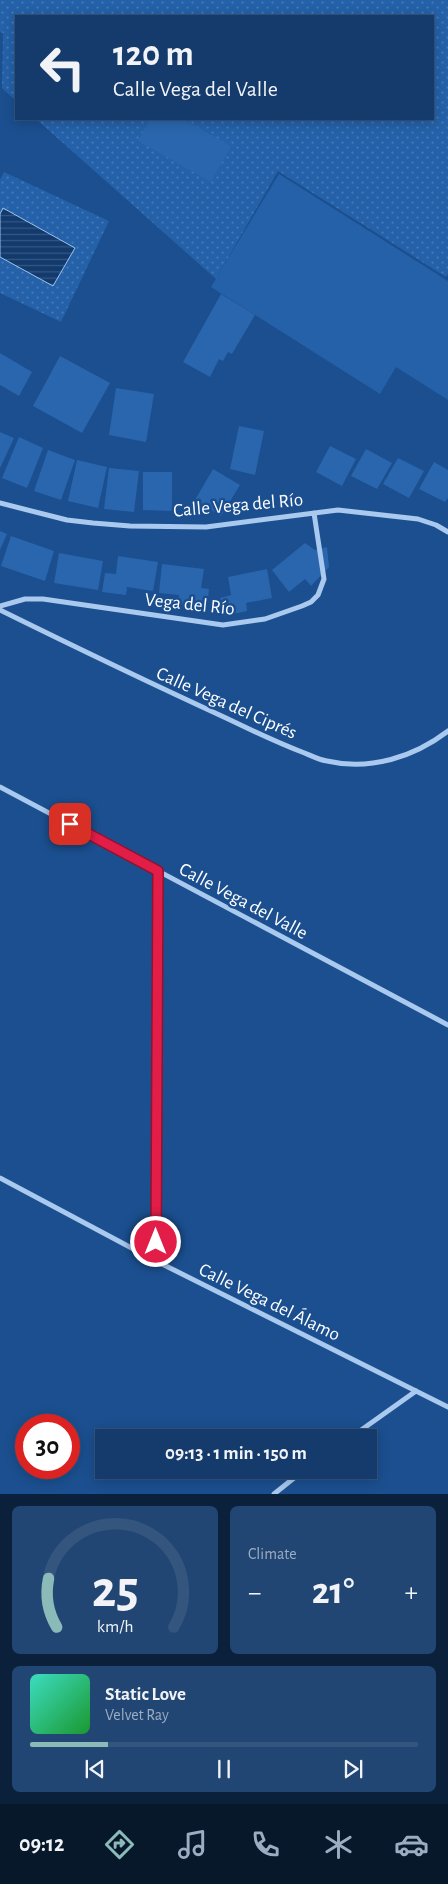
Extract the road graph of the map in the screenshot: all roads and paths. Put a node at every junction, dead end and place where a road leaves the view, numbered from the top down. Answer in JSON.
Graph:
{"nodes":[{"id":1,"x":0,"y":503,"type":"edge"},
{"id":2,"x":314,"y":513,"type":"junction"},
{"id":3,"x":448,"y":532,"type":"edge"},
{"id":4,"x":0,"y":608,"type":"edge"},
{"id":5,"x":448,"y":731,"type":"edge"},
{"id":6,"x":0,"y":787,"type":"edge"},
{"id":7,"x":158,"y":871,"type":"junction"},
{"id":8,"x":448,"y":1025,"type":"edge"},
{"id":9,"x":0,"y":1178,"type":"edge"},
{"id":10,"x":156,"y":1261,"type":"junction"},
{"id":11,"x":416,"y":1391,"type":"junction"},
{"id":12,"x":448,"y":1407,"type":"edge"},
{"id":13,"x":363,"y":1429,"type":"edge"},
{"id":14,"x":290,"y":1479,"type":"edge"},
{"id":15,"x":274,"y":1494,"type":"edge"}],
"edges":[{"from":1,"to":2,"type":"street","name":"Calle Vega del Río"},
{"from":2,"to":3,"type":"street","name":"Calle Vega del Río"},
{"from":2,"to":4,"type":"street","name":"Vega del Río"},
{"from":4,"to":5,"type":"street","name":"Calle Vega del Ciprés"},
{"from":6,"to":7,"type":"street","name":"Calle Vega del Valle"},
{"from":7,"to":8,"type":"street","name":"Calle Vega del Valle"},
{"from":7,"to":10,"type":"street"},
{"from":9,"to":10,"type":"street","name":"Calle Vega del Álamo"},
{"from":10,"to":11,"type":"street","name":"Calle Vega del Álamo"},
{"from":11,"to":12,"type":"street","name":"Calle Vega del Álamo"},
{"from":11,"to":13,"type":"street"},
{"from":14,"to":15,"type":"street"}]}
